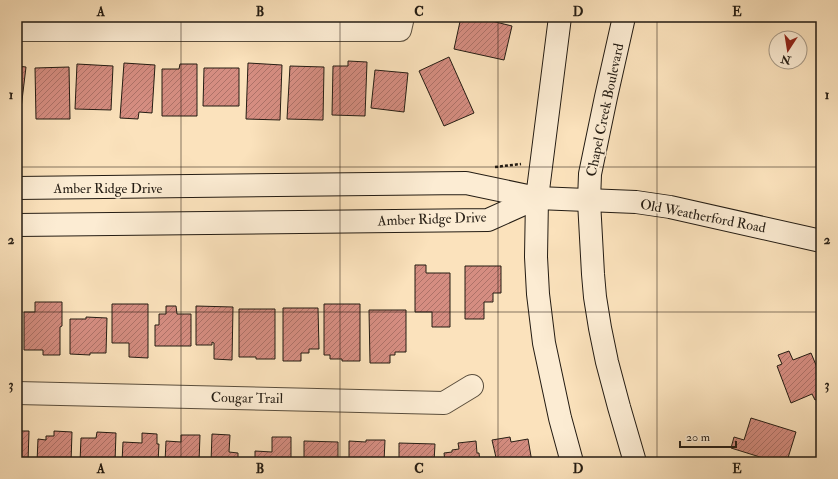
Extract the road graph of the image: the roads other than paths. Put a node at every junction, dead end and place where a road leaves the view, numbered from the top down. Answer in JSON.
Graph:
{"nodes":[{"id":1,"x":560,"y":17,"type":"edge"},
{"id":2,"x":624,"y":17,"type":"edge"},
{"id":3,"x":402,"y":23,"type":"edge"},
{"id":4,"x":17,"y":30,"type":"edge"},
{"id":5,"x":17,"y":188,"type":"edge"},
{"id":6,"x":537,"y":198,"type":"junction"},
{"id":7,"x":589,"y":201,"type":"junction"},
{"id":8,"x":17,"y":225,"type":"edge"},
{"id":9,"x":821,"y":241,"type":"edge"},
{"id":10,"x":472,"y":386,"type":"dead end"},
{"id":11,"x":17,"y":393,"type":"edge"},
{"id":12,"x":572,"y":462,"type":"edge"},
{"id":13,"x":636,"y":462,"type":"edge"}],
"edges":[{"from":1,"to":6,"type":"street"},
{"from":2,"to":7,"type":"street","name":"Chapel Creek Boulevard"},
{"from":3,"to":4,"type":"street"},
{"from":5,"to":6,"type":"street","name":"Amber Ridge Drive"},
{"from":6,"to":7,"type":"street","name":"Old Weatherford Road"},
{"from":6,"to":8,"type":"street","name":"Amber Ridge Drive"},
{"from":6,"to":12,"type":"street"},
{"from":7,"to":9,"type":"street","name":"Old Weatherford Road"},
{"from":7,"to":13,"type":"street","name":"Chapel Creek Boulevard"},
{"from":10,"to":11,"type":"street","name":"Cougar Trail"}]}
